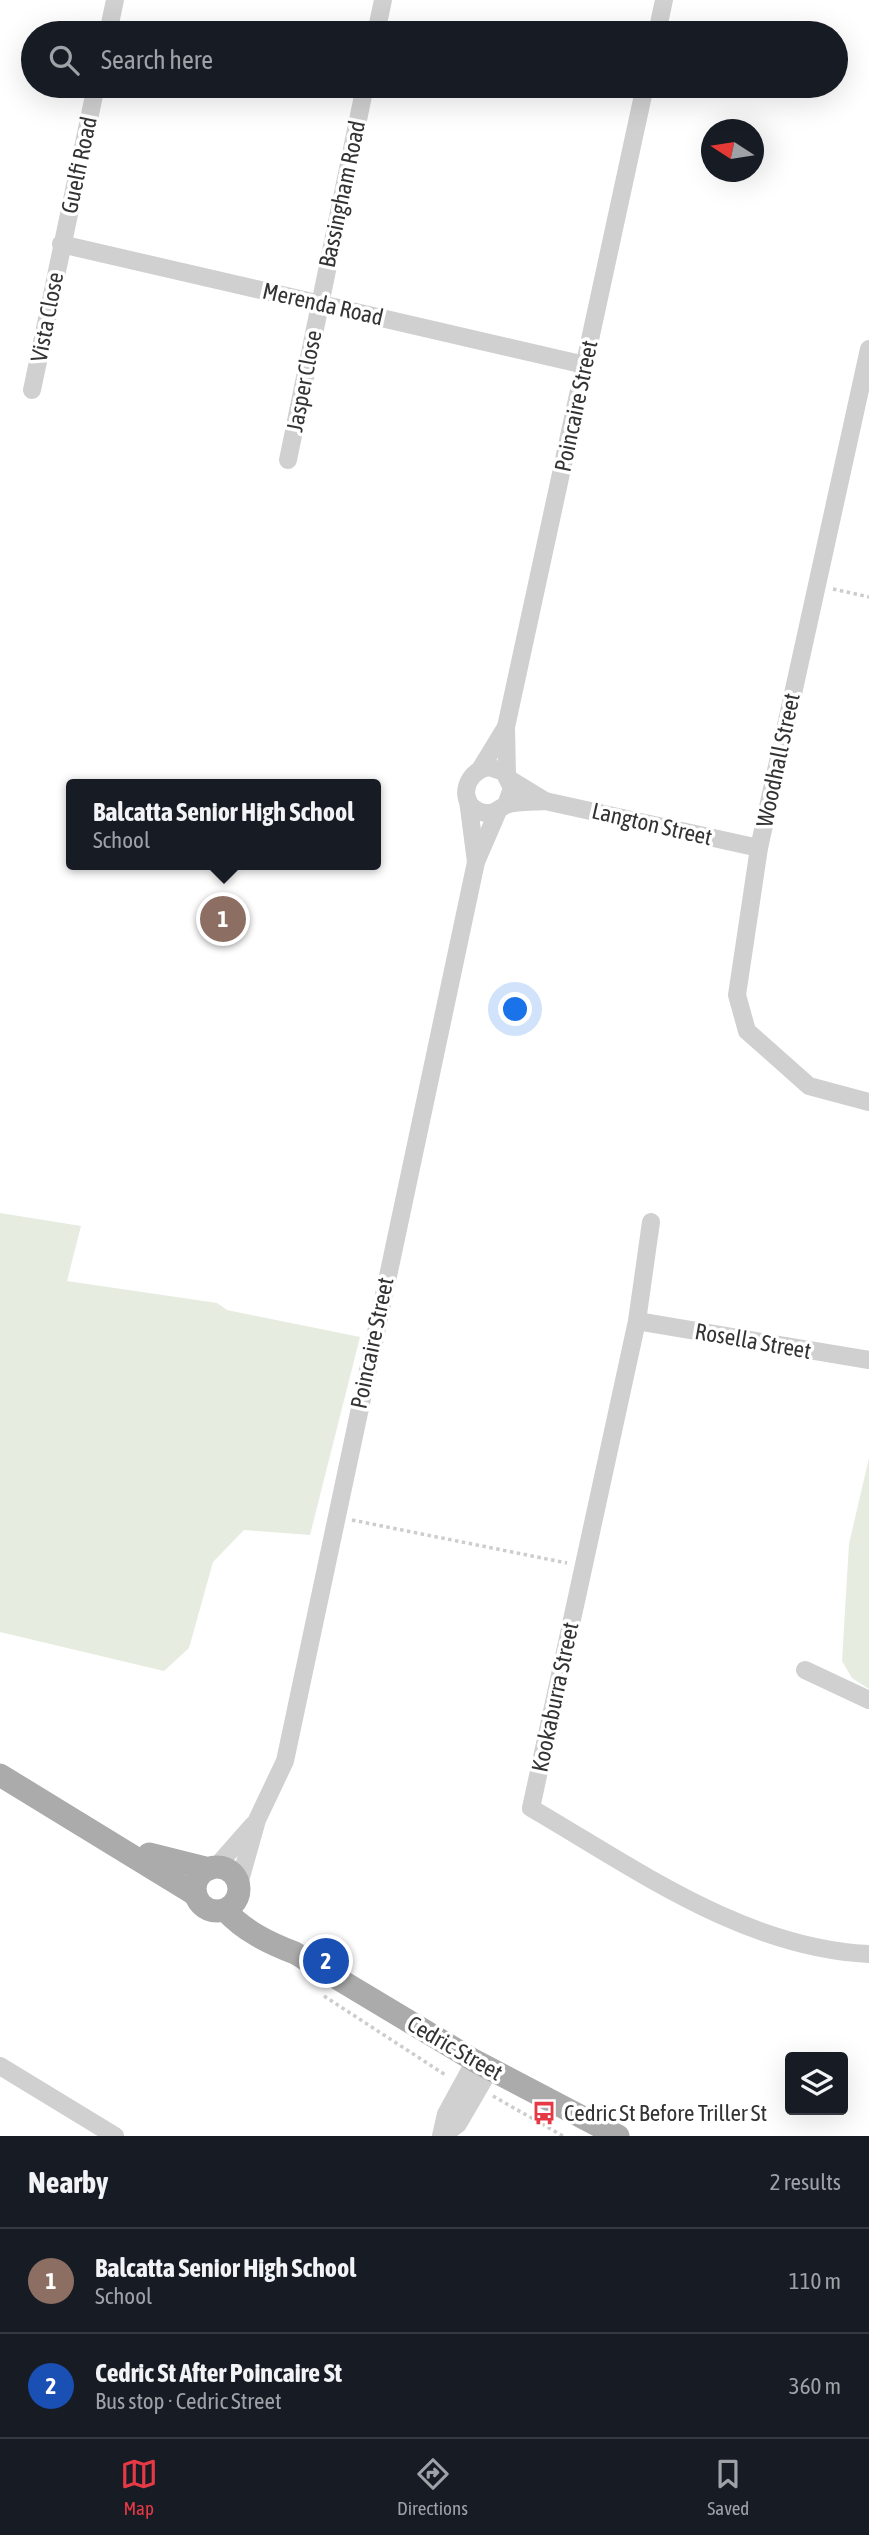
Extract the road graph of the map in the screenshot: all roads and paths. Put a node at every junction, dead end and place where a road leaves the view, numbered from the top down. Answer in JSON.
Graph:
{"nodes":[{"id":1,"x":115,"y":0,"type":"edge"},
{"id":2,"x":383,"y":0,"type":"edge"},
{"id":3,"x":664,"y":0,"type":"edge"},
{"id":4,"x":111,"y":21,"type":"edge"},
{"id":5,"x":379,"y":21,"type":"edge"},
{"id":6,"x":660,"y":21,"type":"edge"},
{"id":7,"x":93,"y":98,"type":"edge"},
{"id":8,"x":362,"y":98,"type":"edge"},
{"id":9,"x":642,"y":98,"type":"edge"},
{"id":10,"x":61,"y":244,"type":"junction"},
{"id":11,"x":320,"y":302,"type":"junction"},
{"id":12,"x":869,"y":349,"type":"edge"},
{"id":13,"x":585,"y":365,"type":"junction"},
{"id":14,"x":32,"y":390,"type":"dead end"},
{"id":15,"x":288,"y":460,"type":"dead end"},
{"id":16,"x":816,"y":585,"type":"junction"},
{"id":17,"x":869,"y":597,"type":"edge"},
{"id":18,"x":506,"y":727,"type":"junction"},
{"id":19,"x":481,"y":768,"type":"junction"},
{"id":20,"x":508,"y":777,"type":"junction"},
{"id":21,"x":468,"y":800,"type":"junction"},
{"id":22,"x":545,"y":801,"type":"junction"},
{"id":23,"x":502,"y":808,"type":"junction"},
{"id":24,"x":759,"y":848,"type":"junction"},
{"id":25,"x":476,"y":862,"type":"junction"},
{"id":26,"x":869,"y":1102,"type":"edge"},
{"id":27,"x":651,"y":1222,"type":"dead end"},
{"id":28,"x":637,"y":1321,"type":"junction"},
{"id":29,"x":869,"y":1360,"type":"edge"},
{"id":30,"x":335,"y":1517,"type":"junction"},
{"id":31,"x":583,"y":1566,"type":"junction"},
{"id":32,"x":805,"y":1670,"type":"dead end"},
{"id":33,"x":869,"y":1700,"type":"edge"},
{"id":34,"x":0,"y":1774,"type":"edge"},
{"id":35,"x":257,"y":1820,"type":"junction"},
{"id":36,"x":110,"y":1840,"type":"junction"},
{"id":37,"x":212,"y":1868,"type":"junction"},
{"id":38,"x":196,"y":1895,"type":"junction"},
{"id":39,"x":234,"y":1897,"type":"junction"},
{"id":40,"x":869,"y":1954,"type":"edge"},
{"id":41,"x":483,"y":2065,"type":"junction"},
{"id":42,"x":0,"y":2066,"type":"edge"},
{"id":43,"x":488,"y":2094,"type":"dead end"},
{"id":44,"x":115,"y":2136,"type":"edge"},
{"id":45,"x":442,"y":2136,"type":"edge"},
{"id":46,"x":563,"y":2136,"type":"edge"},
{"id":47,"x":618,"y":2136,"type":"edge"}],
"edges":[{"from":1,"to":4,"type":"street"},
{"from":2,"to":5,"type":"street"},
{"from":3,"to":6,"type":"street"},
{"from":7,"to":10,"type":"street","name":"Guelfi Road"},
{"from":8,"to":11,"type":"street","name":"Bassingham Road"},
{"from":9,"to":13,"type":"street","name":"Poincaire Street"},
{"from":10,"to":11,"type":"street","name":"Merenda Road"},
{"from":10,"to":14,"type":"street","name":"Vista Close"},
{"from":11,"to":13,"type":"street","name":"Merenda Road"},
{"from":11,"to":15,"type":"street","name":"Jasper Close"},
{"from":12,"to":16,"type":"street","name":"Woodhall Street"},
{"from":13,"to":18,"type":"street","name":"Poincaire Street"},
{"from":16,"to":17,"type":"path"},
{"from":16,"to":24,"type":"street","name":"Woodhall Street"},
{"from":18,"to":19,"type":"street","name":"Poincaire Street"},
{"from":18,"to":20,"type":"street","name":"Poincaire Street"},
{"from":19,"to":20,"type":"street"},
{"from":19,"to":21,"type":"street"},
{"from":20,"to":22,"type":"street","name":"Langton Street"},
{"from":20,"to":23,"type":"street"},
{"from":21,"to":23,"type":"street"},
{"from":21,"to":25,"type":"street","name":"Poincaire Street"},
{"from":22,"to":23,"type":"street","name":"Langton Street"},
{"from":22,"to":24,"type":"street","name":"Langton Street"},
{"from":23,"to":25,"type":"street","name":"Poincaire Street"},
{"from":24,"to":26,"type":"street","name":"Woodhall Street"},
{"from":25,"to":30,"type":"street","name":"Poincaire Street"},
{"from":27,"to":28,"type":"street","name":"Kookaburra Street"},
{"from":28,"to":29,"type":"street","name":"Rosella Street"},
{"from":28,"to":31,"type":"street","name":"Kookaburra Street"},
{"from":30,"to":31,"type":"path"},
{"from":30,"to":35,"type":"street","name":"Poincaire Street"},
{"from":31,"to":40,"type":"street","name":"Kookaburra Street"},
{"from":32,"to":33,"type":"street"},
{"from":34,"to":36,"type":"main road","name":"Cedric Street"},
{"from":35,"to":37,"type":"street","name":"Poincaire Street"},
{"from":35,"to":39,"type":"street","name":"Poincaire Street"},
{"from":36,"to":37,"type":"main road","name":"Cedric Street"},
{"from":36,"to":38,"type":"main road","name":"Cedric Street"},
{"from":37,"to":38,"type":"main road"},
{"from":37,"to":39,"type":"main road","name":"Cedric Street"},
{"from":38,"to":39,"type":"main road","name":"Cedric Street"},
{"from":39,"to":41,"type":"main road","name":"Cedric Street"},
{"from":41,"to":45,"type":"street"},
{"from":41,"to":47,"type":"main road","name":"Cedric Street"},
{"from":42,"to":44,"type":"street"},
{"from":43,"to":46,"type":"path"}]}
